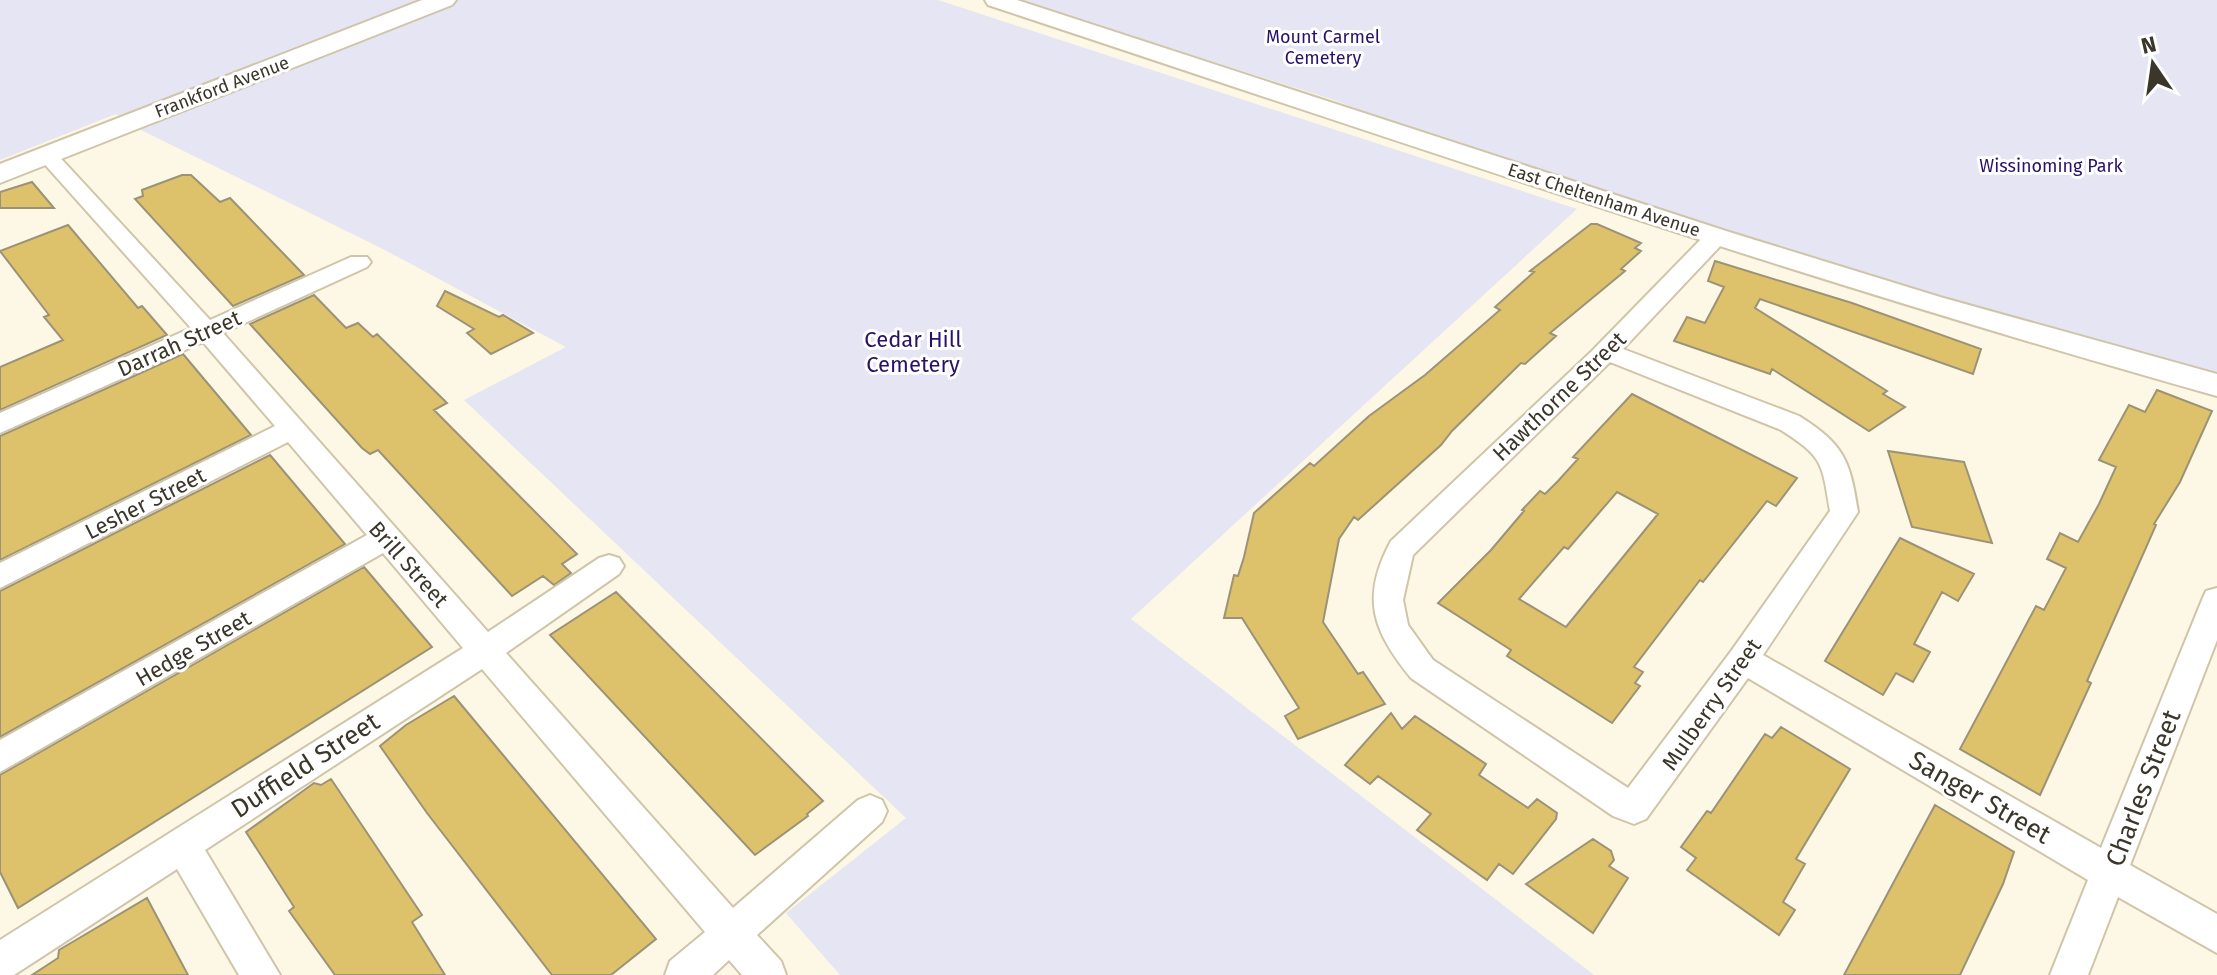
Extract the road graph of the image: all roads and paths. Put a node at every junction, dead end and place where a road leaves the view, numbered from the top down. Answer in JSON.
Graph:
{"nodes":[{"id":1,"x":444,"y":0,"type":"edge"},
{"id":2,"x":996,"y":0,"type":"edge"},
{"id":3,"x":47,"y":155,"type":"junction"},
{"id":4,"x":0,"y":174,"type":"edge"},
{"id":5,"x":1716,"y":237,"type":"junction"},
{"id":6,"x":359,"y":262,"type":"dead end"},
{"id":7,"x":207,"y":331,"type":"junction"},
{"id":8,"x":1605,"y":351,"type":"junction"},
{"id":9,"x":2217,"y":385,"type":"edge"},
{"id":10,"x":0,"y":424,"type":"edge"},
{"id":11,"x":290,"y":430,"type":"junction"},
{"id":12,"x":386,"y":538,"type":"junction"},
{"id":13,"x":609,"y":566,"type":"dead end"},
{"id":14,"x":0,"y":576,"type":"edge"},
{"id":15,"x":2217,"y":600,"type":"edge"},
{"id":16,"x":486,"y":650,"type":"junction"},
{"id":17,"x":1743,"y":659,"type":"junction"},
{"id":18,"x":0,"y":757,"type":"edge"},
{"id":19,"x":1557,"y":757,"type":"joint"},
{"id":20,"x":870,"y":811,"type":"dead end"},
{"id":21,"x":182,"y":844,"type":"junction"},
{"id":22,"x":2110,"y":873,"type":"junction"},
{"id":23,"x":732,"y":934,"type":"junction"},
{"id":24,"x":2217,"y":935,"type":"edge"},
{"id":25,"x":0,"y":962,"type":"edge"},
{"id":26,"x":261,"y":975,"type":"edge"},
{"id":27,"x":684,"y":975,"type":"edge"},
{"id":28,"x":767,"y":975,"type":"edge"},
{"id":29,"x":2069,"y":975,"type":"edge"}],
"edges":[{"from":1,"to":3,"type":"main road","name":"Frankford Avenue"},
{"from":2,"to":5,"type":"street","name":"East Cheltenham Avenue"},
{"from":3,"to":4,"type":"main road","name":"Frankford Avenue"},
{"from":3,"to":7,"type":"street","name":"Brill Street"},
{"from":5,"to":8,"type":"street","name":"Hawthorne Street"},
{"from":5,"to":9,"type":"street","name":"East Cheltenham Avenue"},
{"from":6,"to":7,"type":"street","name":"Darrah Street"},
{"from":7,"to":10,"type":"street","name":"Darrah Street"},
{"from":7,"to":11,"type":"street","name":"Brill Street"},
{"from":8,"to":17,"type":"street","name":"Mulberry Street"},
{"from":8,"to":19,"type":"street","name":"Hawthorne Street"},
{"from":11,"to":12,"type":"street","name":"Brill Street"},
{"from":11,"to":14,"type":"street","name":"Lesher Street"},
{"from":12,"to":16,"type":"street","name":"Brill Street"},
{"from":12,"to":18,"type":"street","name":"Hedge Street"},
{"from":13,"to":16,"type":"street","name":"Duffield Street"},
{"from":15,"to":22,"type":"street","name":"Charles Street"},
{"from":16,"to":21,"type":"street","name":"Duffield Street"},
{"from":16,"to":23,"type":"street","name":"Brill Street"},
{"from":17,"to":19,"type":"street","name":"Mulberry Street"},
{"from":17,"to":22,"type":"street","name":"Sanger Street"},
{"from":20,"to":23,"type":"street"},
{"from":21,"to":25,"type":"street","name":"Duffield Street"},
{"from":21,"to":26,"type":"street"},
{"from":22,"to":24,"type":"street","name":"Sanger Street"},
{"from":22,"to":29,"type":"street","name":"Charles Street"},
{"from":23,"to":27,"type":"street"},
{"from":23,"to":28,"type":"street","name":"Brill Street"}]}
